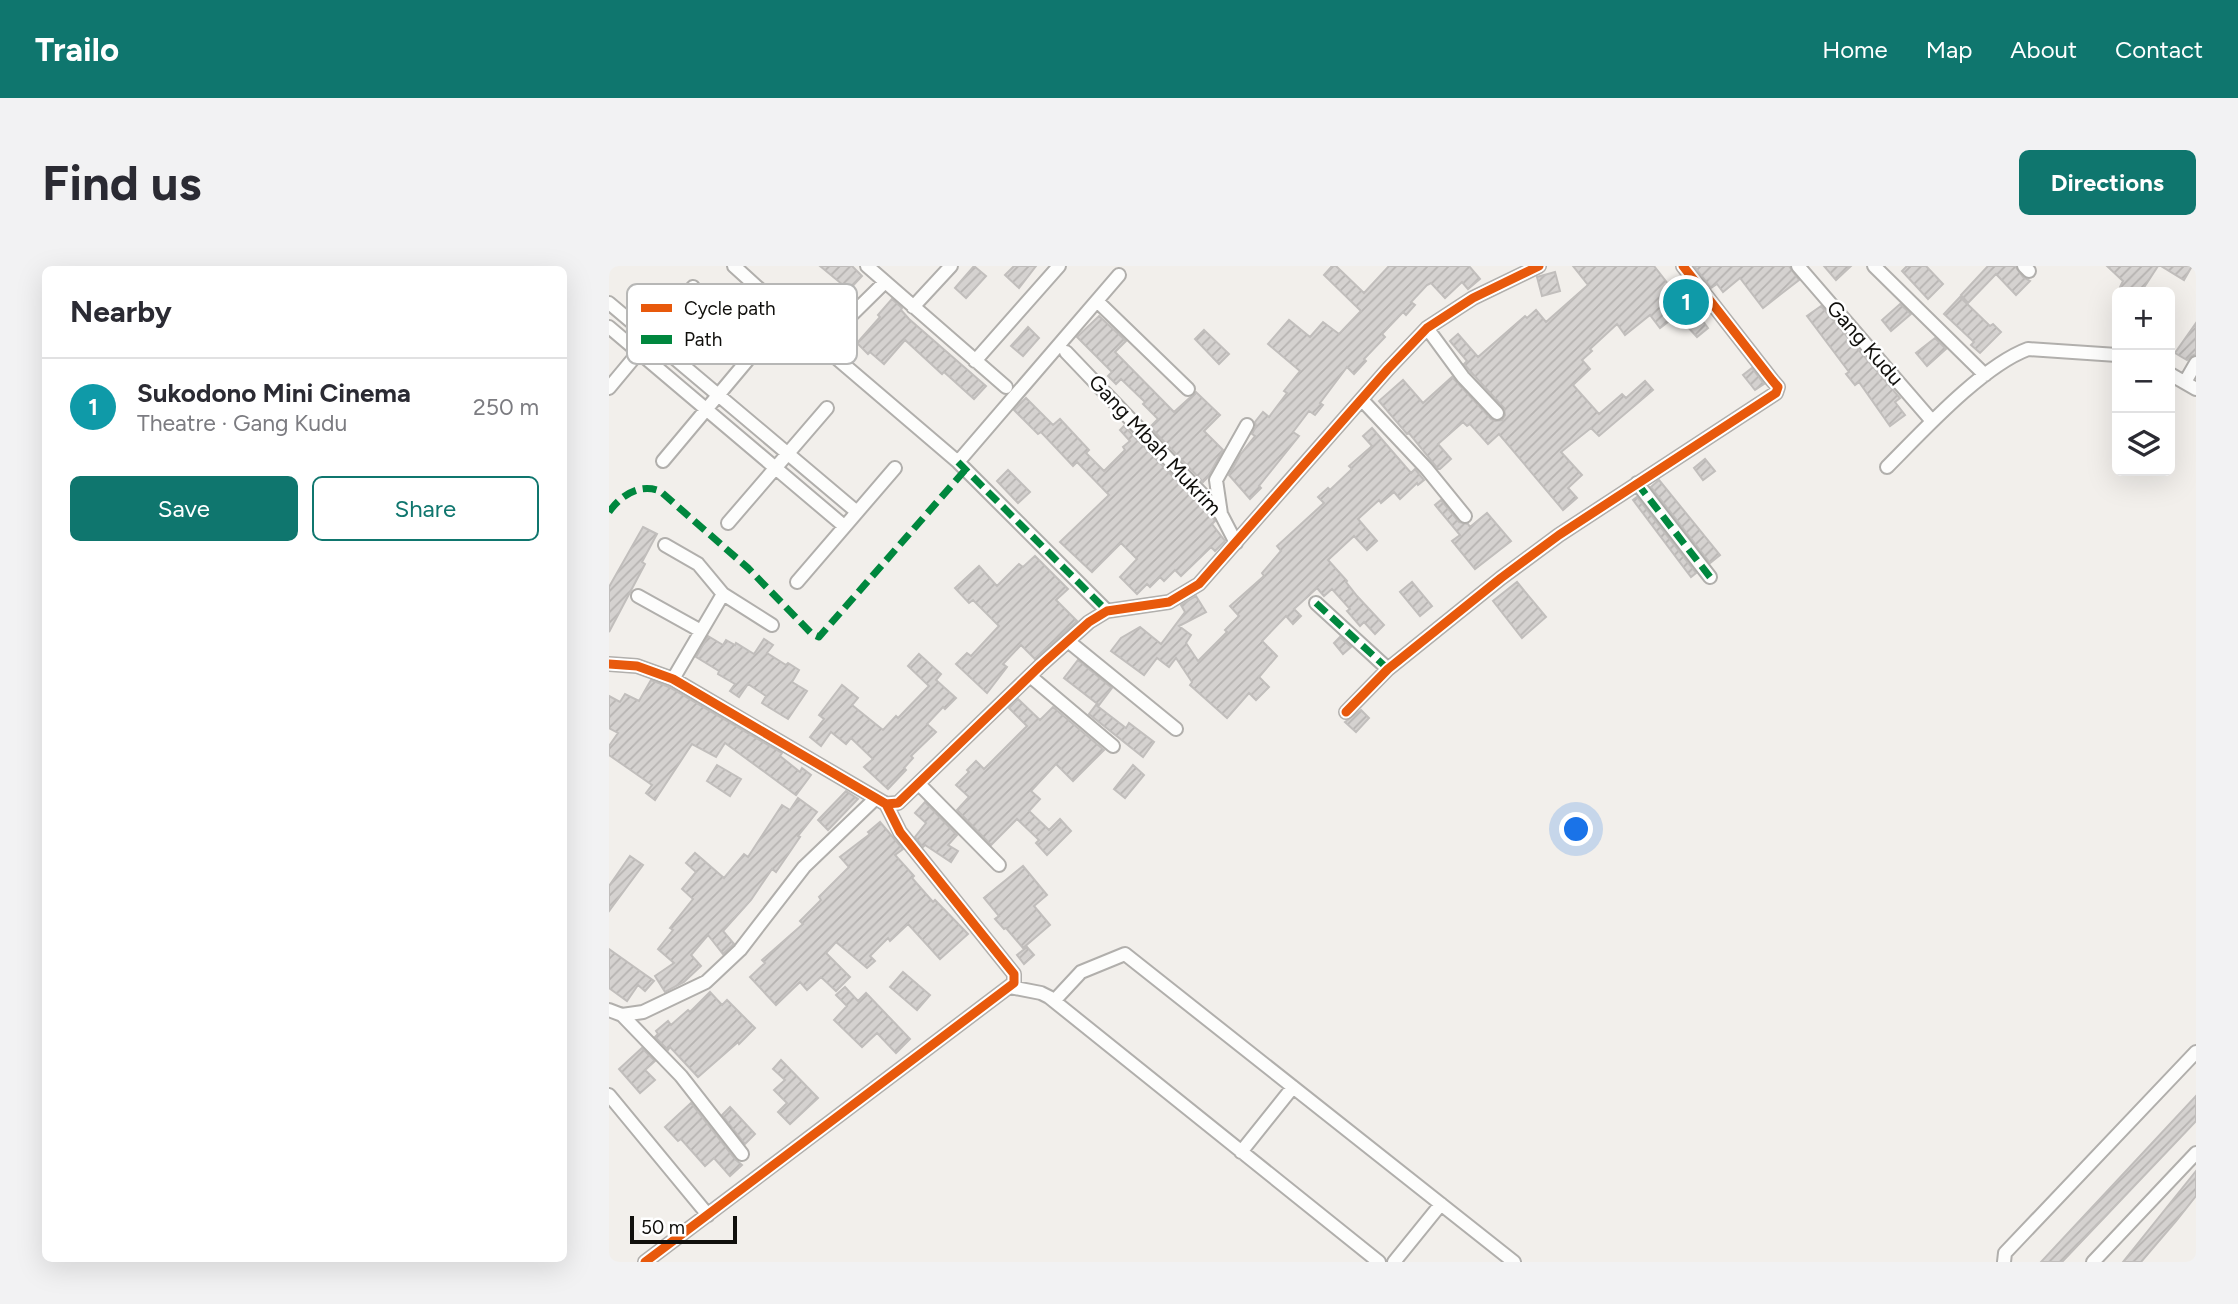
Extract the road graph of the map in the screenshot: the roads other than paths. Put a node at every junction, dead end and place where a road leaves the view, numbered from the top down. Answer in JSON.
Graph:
{"nodes":[{"id":1,"x":734,"y":266,"type":"edge"},
{"id":2,"x":867,"y":266,"type":"edge"},
{"id":3,"x":951,"y":266,"type":"edge"},
{"id":4,"x":1059,"y":266,"type":"edge"},
{"id":5,"x":1539,"y":266,"type":"edge"},
{"id":6,"x":1683,"y":266,"type":"edge"},
{"id":7,"x":1798,"y":266,"type":"edge"},
{"id":8,"x":1874,"y":266,"type":"edge"},
{"id":9,"x":1119,"y":275,"type":"dead end"},
{"id":10,"x":885,"y":282,"type":"junction"},
{"id":11,"x":754,"y":284,"type":"edge"},
{"id":12,"x":1097,"y":301,"type":"junction"},
{"id":13,"x":609,"y":303,"type":"edge"},
{"id":14,"x":913,"y":307,"type":"junction"},
{"id":15,"x":857,"y":310,"type":"edge"},
{"id":16,"x":627,"y":318,"type":"edge"},
{"id":17,"x":609,"y":327,"type":"edge"},
{"id":18,"x":1427,"y":328,"type":"junction"},
{"id":19,"x":627,"y":343,"type":"edge"},
{"id":20,"x":1066,"y":352,"type":"dead end"},
{"id":21,"x":2112,"y":355,"type":"edge"},
{"id":22,"x":975,"y":361,"type":"junction"},
{"id":23,"x":2196,"y":363,"type":"edge"},
{"id":24,"x":628,"y":364,"type":"edge"},
{"id":25,"x":652,"y":364,"type":"edge"},
{"id":26,"x":681,"y":364,"type":"edge"},
{"id":27,"x":744,"y":364,"type":"edge"},
{"id":28,"x":843,"y":364,"type":"edge"},
{"id":29,"x":1985,"y":375,"type":"junction"},
{"id":30,"x":2190,"y":385,"type":"edge"},
{"id":31,"x":1006,"y":387,"type":"dead end"},
{"id":32,"x":609,"y":388,"type":"edge"},
{"id":33,"x":1188,"y":388,"type":"dead end"},
{"id":34,"x":718,"y":395,"type":"junction"},
{"id":35,"x":1362,"y":400,"type":"junction"},
{"id":36,"x":827,"y":408,"type":"dead end"},
{"id":37,"x":706,"y":410,"type":"junction"},
{"id":38,"x":1497,"y":413,"type":"dead end"},
{"id":39,"x":1932,"y":421,"type":"junction"},
{"id":40,"x":1247,"y":425,"type":"dead end"},
{"id":41,"x":788,"y":453,"type":"junction"},
{"id":42,"x":663,"y":461,"type":"dead end"},
{"id":43,"x":958,"y":462,"type":"junction"},
{"id":44,"x":1887,"y":467,"type":"dead end"},
{"id":45,"x":775,"y":468,"type":"junction"},
{"id":46,"x":895,"y":468,"type":"dead end"},
{"id":47,"x":1637,"y":483,"type":"junction"},
{"id":48,"x":857,"y":512,"type":"junction"},
{"id":49,"x":1221,"y":514,"type":"junction"},
{"id":50,"x":1465,"y":516,"type":"dead end"},
{"id":51,"x":728,"y":523,"type":"dead end"},
{"id":52,"x":844,"y":526,"type":"junction"},
{"id":53,"x":1236,"y":543,"type":"junction"},
{"id":54,"x":665,"y":545,"type":"dead end"},
{"id":55,"x":1710,"y":578,"type":"dead end"},
{"id":56,"x":797,"y":582,"type":"dead end"},
{"id":57,"x":723,"y":594,"type":"junction"},
{"id":58,"x":638,"y":596,"type":"dead end"},
{"id":59,"x":1316,"y":603,"type":"dead end"},
{"id":60,"x":1104,"y":612,"type":"junction"},
{"id":61,"x":772,"y":625,"type":"dead end"},
{"id":62,"x":701,"y":631,"type":"junction"},
{"id":63,"x":1067,"y":641,"type":"junction"},
{"id":64,"x":609,"y":664,"type":"edge"},
{"id":65,"x":1388,"y":669,"type":"junction"},
{"id":66,"x":1030,"y":676,"type":"junction"},
{"id":67,"x":673,"y":679,"type":"junction"},
{"id":68,"x":1346,"y":712,"type":"dead end"},
{"id":69,"x":1176,"y":729,"type":"dead end"},
{"id":70,"x":1113,"y":746,"type":"dead end"},
{"id":71,"x":919,"y":784,"type":"junction"},
{"id":72,"x":881,"y":801,"type":"junction"},
{"id":73,"x":999,"y":865,"type":"dead end"},
{"id":74,"x":1010,"y":987,"type":"junction"},
{"id":75,"x":1053,"y":1001,"type":"junction"},
{"id":76,"x":609,"y":1010,"type":"edge"},
{"id":77,"x":622,"y":1015,"type":"junction"},
{"id":78,"x":2193,"y":1061,"type":"edge"},
{"id":79,"x":1293,"y":1087,"type":"junction"},
{"id":80,"x":609,"y":1096,"type":"edge"},
{"id":81,"x":1241,"y":1152,"type":"junction"},
{"id":82,"x":2196,"y":1153,"type":"edge"},
{"id":83,"x":743,"y":1154,"type":"dead end"},
{"id":84,"x":1441,"y":1204,"type":"junction"},
{"id":85,"x":708,"y":1215,"type":"junction"},
{"id":86,"x":645,"y":1262,"type":"edge"},
{"id":87,"x":1379,"y":1262,"type":"edge"},
{"id":88,"x":1394,"y":1262,"type":"edge"},
{"id":89,"x":1514,"y":1262,"type":"edge"},
{"id":90,"x":2004,"y":1262,"type":"edge"},
{"id":91,"x":2093,"y":1262,"type":"edge"}],
"edges":[{"from":1,"to":11,"type":"street"},
{"from":2,"to":10,"type":"street"},
{"from":3,"to":14,"type":"street"},
{"from":4,"to":22,"type":"street"},
{"from":5,"to":18,"type":"street"},
{"from":6,"to":47,"type":"street"},
{"from":7,"to":39,"type":"street","name":"Gang Kudu"},
{"from":8,"to":29,"type":"street"},
{"from":9,"to":12,"type":"street"},
{"from":10,"to":14,"type":"street"},
{"from":10,"to":15,"type":"street"},
{"from":12,"to":33,"type":"street"},
{"from":12,"to":43,"type":"street"},
{"from":13,"to":16,"type":"street"},
{"from":14,"to":22,"type":"street"},
{"from":17,"to":19,"type":"street"},
{"from":18,"to":35,"type":"street"},
{"from":18,"to":38,"type":"street"},
{"from":20,"to":49,"type":"street","name":"Gang Mbah Mukrim"},
{"from":21,"to":29,"type":"street"},
{"from":22,"to":31,"type":"street"},
{"from":23,"to":30,"type":"street"},
{"from":24,"to":32,"type":"street"},
{"from":25,"to":37,"type":"street"},
{"from":26,"to":34,"type":"street"},
{"from":27,"to":34,"type":"street"},
{"from":28,"to":43,"type":"street"},
{"from":29,"to":39,"type":"street"},
{"from":34,"to":37,"type":"street"},
{"from":34,"to":41,"type":"street"},
{"from":35,"to":50,"type":"street"},
{"from":35,"to":53,"type":"street"},
{"from":36,"to":41,"type":"street"},
{"from":37,"to":42,"type":"street"},
{"from":37,"to":45,"type":"street"},
{"from":39,"to":44,"type":"street"},
{"from":40,"to":49,"type":"street"},
{"from":41,"to":45,"type":"street"},
{"from":41,"to":48,"type":"street"},
{"from":43,"to":60,"type":"street"},
{"from":45,"to":51,"type":"street"},
{"from":45,"to":52,"type":"street"},
{"from":46,"to":48,"type":"street"},
{"from":47,"to":55,"type":"street"},
{"from":47,"to":65,"type":"street"},
{"from":48,"to":52,"type":"street"},
{"from":49,"to":53,"type":"street","name":"Gang Mbah Mukrim"},
{"from":52,"to":56,"type":"street"},
{"from":53,"to":60,"type":"street"},
{"from":54,"to":57,"type":"street"},
{"from":57,"to":61,"type":"street"},
{"from":57,"to":62,"type":"street"},
{"from":58,"to":62,"type":"street"},
{"from":59,"to":65,"type":"street"},
{"from":60,"to":63,"type":"street"},
{"from":62,"to":67,"type":"street"},
{"from":63,"to":66,"type":"street"},
{"from":63,"to":69,"type":"street"},
{"from":64,"to":67,"type":"street"},
{"from":65,"to":68,"type":"street"},
{"from":66,"to":70,"type":"street"},
{"from":66,"to":71,"type":"street"},
{"from":67,"to":72,"type":"street"},
{"from":71,"to":72,"type":"street"},
{"from":71,"to":73,"type":"street"},
{"from":72,"to":74,"type":"street"},
{"from":72,"to":77,"type":"street"},
{"from":74,"to":75,"type":"street"},
{"from":74,"to":85,"type":"street"},
{"from":75,"to":79,"type":"street"},
{"from":75,"to":81,"type":"street"},
{"from":76,"to":77,"type":"street"},
{"from":77,"to":83,"type":"street"},
{"from":78,"to":90,"type":"street"},
{"from":79,"to":81,"type":"street"},
{"from":79,"to":84,"type":"street"},
{"from":80,"to":85,"type":"street"},
{"from":81,"to":87,"type":"street"},
{"from":82,"to":91,"type":"street"},
{"from":84,"to":88,"type":"street"},
{"from":84,"to":89,"type":"street"},
{"from":85,"to":86,"type":"street"}]}
